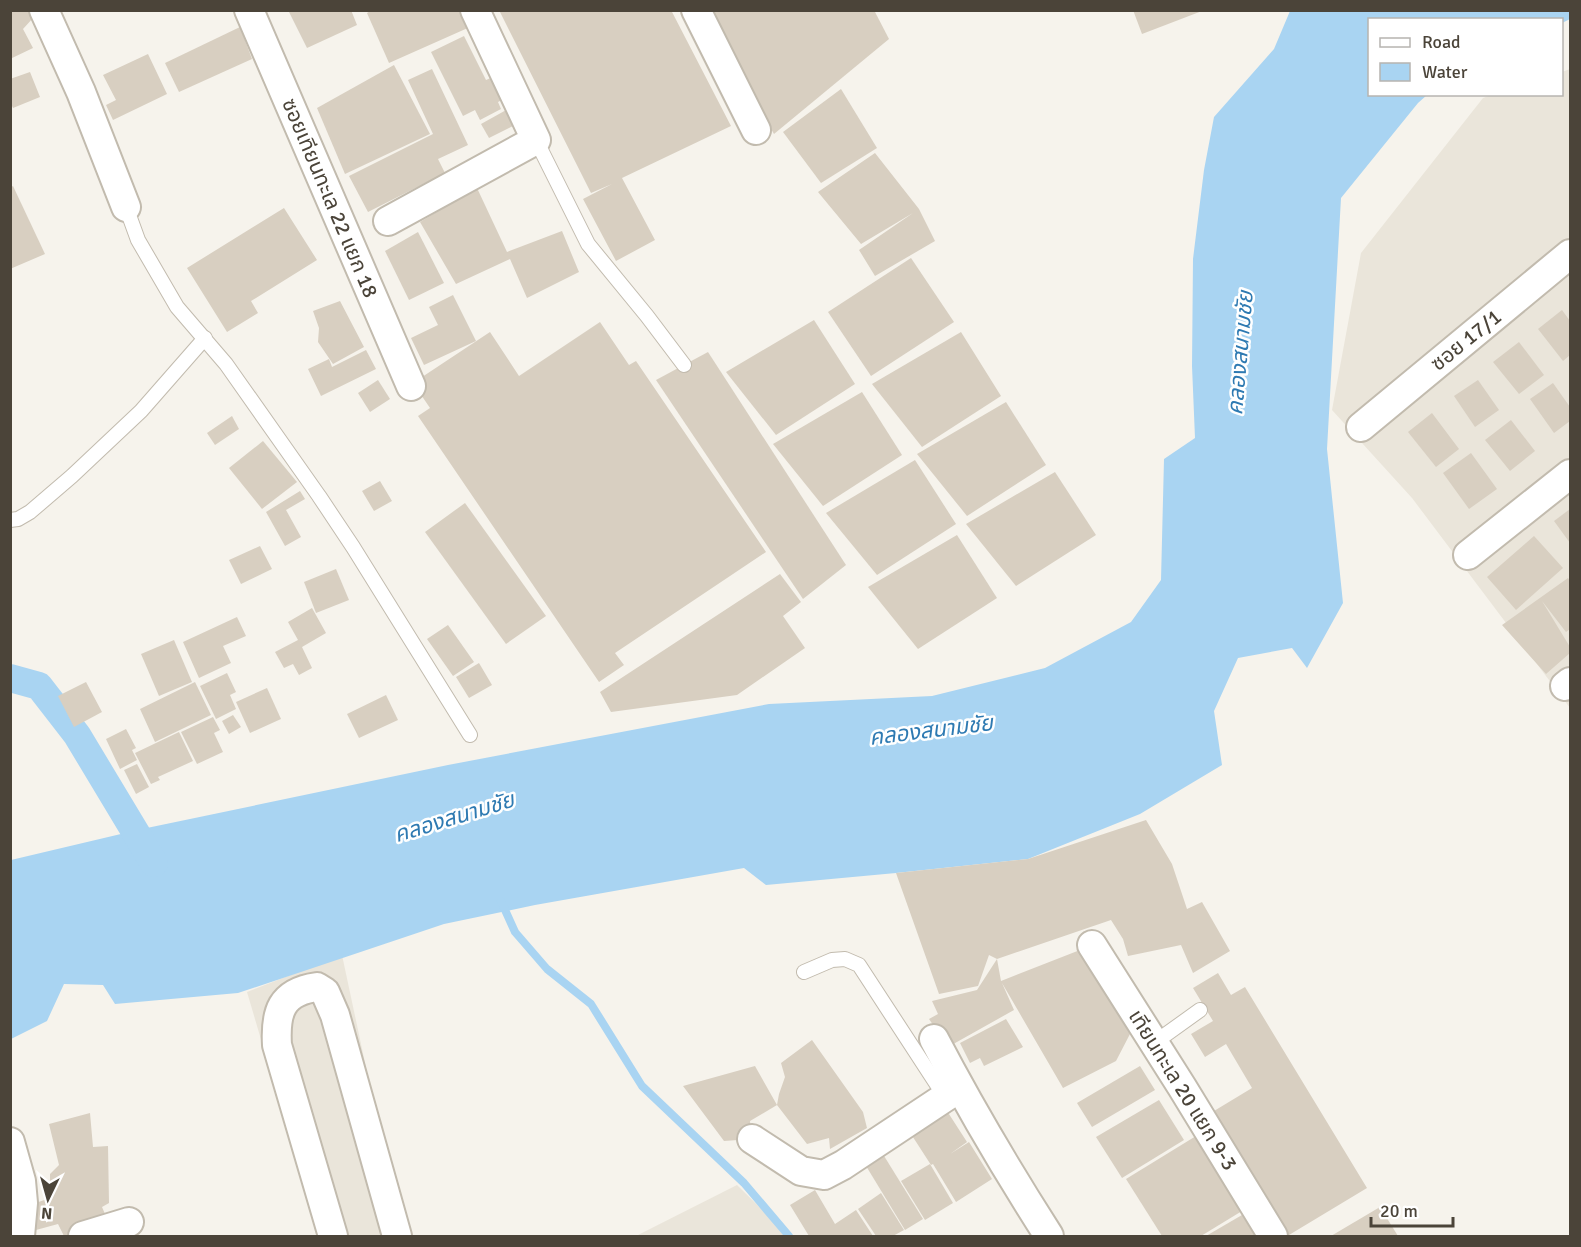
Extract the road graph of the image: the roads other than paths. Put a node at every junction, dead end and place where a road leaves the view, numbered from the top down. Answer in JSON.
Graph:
{"nodes":[{"id":1,"x":44,"y":10,"type":"edge"},
{"id":2,"x":249,"y":10,"type":"edge"},
{"id":3,"x":475,"y":10,"type":"edge"},
{"id":4,"x":696,"y":10,"type":"edge"},
{"id":5,"x":756,"y":130,"type":"dead end"},
{"id":6,"x":536,"y":140,"type":"junction"},
{"id":7,"x":126,"y":207,"type":"joint"},
{"id":8,"x":388,"y":221,"type":"dead end"},
{"id":9,"x":1570,"y":254,"type":"edge"},
{"id":10,"x":204,"y":338,"type":"junction"},
{"id":11,"x":684,"y":365,"type":"dead end"},
{"id":12,"x":411,"y":386,"type":"dead end"},
{"id":13,"x":1361,"y":427,"type":"dead end"},
{"id":14,"x":1570,"y":474,"type":"edge"},
{"id":15,"x":10,"y":520,"type":"edge"},
{"id":16,"x":1468,"y":555,"type":"dead end"},
{"id":17,"x":470,"y":735,"type":"dead end"},
{"id":18,"x":1092,"y":945,"type":"dead end"},
{"id":19,"x":804,"y":972,"type":"dead end"},
{"id":20,"x":1200,"y":1010,"type":"dead end"},
{"id":21,"x":934,"y":1039,"type":"dead end"},
{"id":22,"x":1154,"y":1043,"type":"junction"},
{"id":23,"x":952,"y":1092,"type":"junction"},
{"id":24,"x":752,"y":1139,"type":"dead end"},
{"id":25,"x":10,"y":1142,"type":"edge"},
{"id":26,"x":129,"y":1222,"type":"dead end"},
{"id":27,"x":20,"y":1236,"type":"edge"},
{"id":28,"x":82,"y":1236,"type":"edge"},
{"id":29,"x":333,"y":1236,"type":"edge"},
{"id":30,"x":397,"y":1236,"type":"edge"},
{"id":31,"x":1049,"y":1236,"type":"edge"},
{"id":32,"x":1273,"y":1236,"type":"edge"}],
"edges":[{"from":1,"to":7,"type":"street"},
{"from":2,"to":12,"type":"street","name":"ซอยเทียนทะเล 22 แยก 18"},
{"from":3,"to":6,"type":"street"},
{"from":4,"to":5,"type":"street"},
{"from":6,"to":8,"type":"street"},
{"from":6,"to":11,"type":"lane"},
{"from":7,"to":10,"type":"lane"},
{"from":9,"to":13,"type":"street","name":"ซอย 17/1"},
{"from":10,"to":15,"type":"lane"},
{"from":10,"to":17,"type":"lane"},
{"from":14,"to":16,"type":"street"},
{"from":18,"to":22,"type":"street","name":"เทียนทะเล 20 แยก 9-3"},
{"from":19,"to":23,"type":"lane"},
{"from":20,"to":22,"type":"lane"},
{"from":21,"to":23,"type":"street"},
{"from":22,"to":32,"type":"street","name":"เทียนทะเล 20 แยก 9-3"},
{"from":23,"to":24,"type":"street"},
{"from":23,"to":31,"type":"street"},
{"from":25,"to":27,"type":"street"},
{"from":26,"to":28,"type":"street"},
{"from":29,"to":30,"type":"street"}]}
